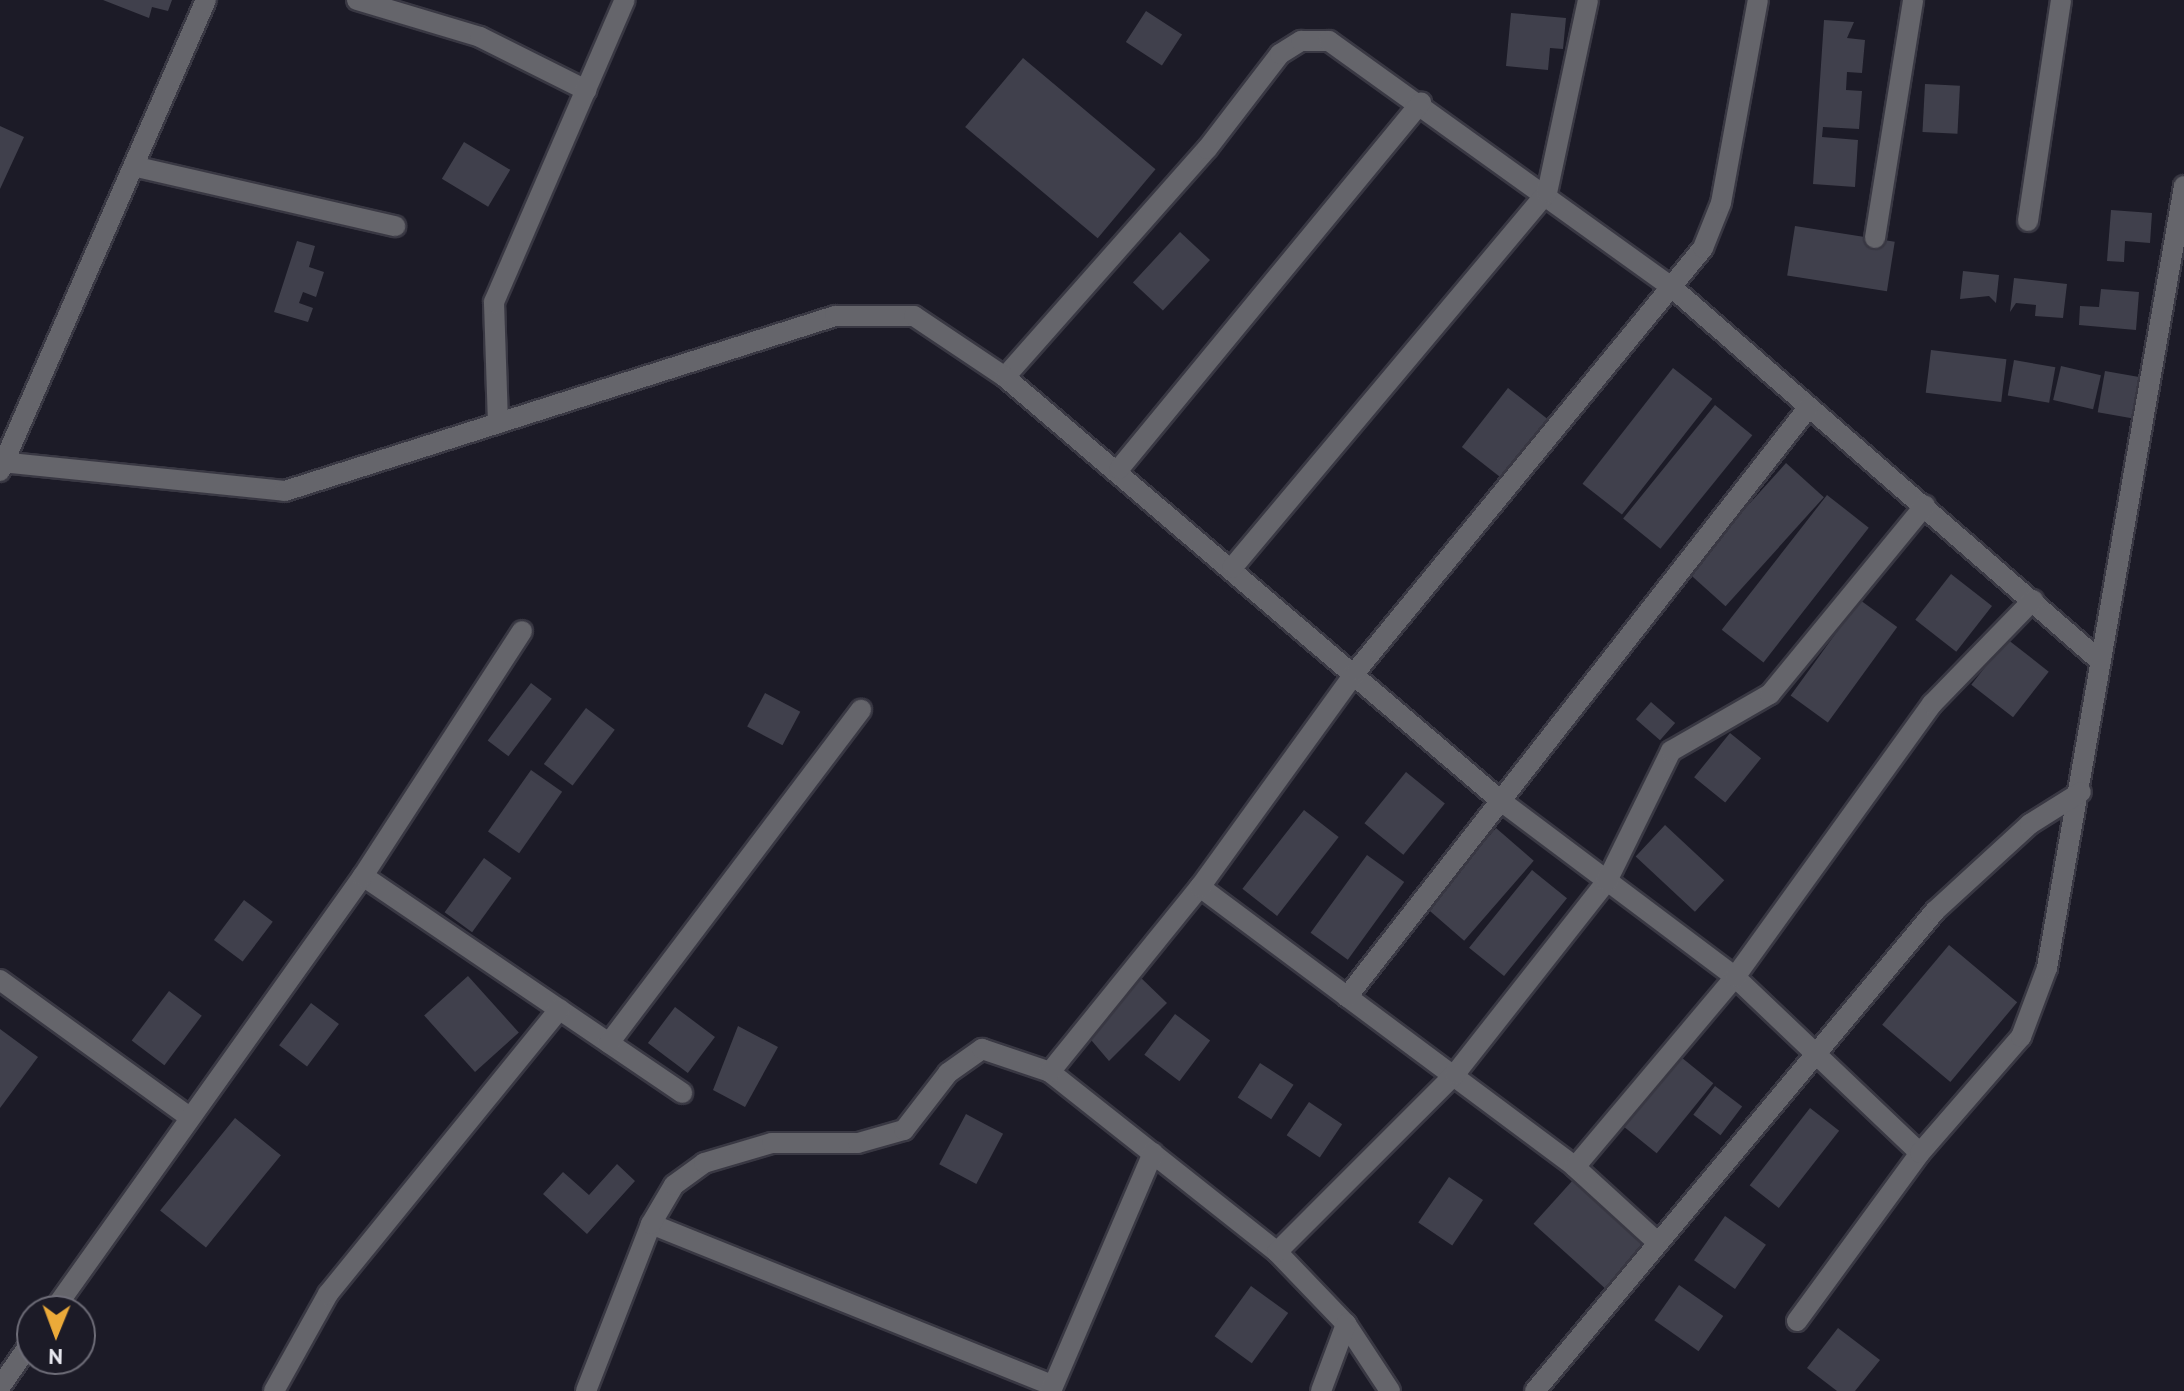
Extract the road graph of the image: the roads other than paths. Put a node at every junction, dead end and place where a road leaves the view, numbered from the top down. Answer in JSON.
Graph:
{"nodes":[{"id":1,"x":206,"y":0,"type":"edge"},
{"id":2,"x":357,"y":0,"type":"edge"},
{"id":3,"x":625,"y":0,"type":"edge"},
{"id":4,"x":1588,"y":0,"type":"edge"},
{"id":5,"x":1758,"y":0,"type":"edge"},
{"id":6,"x":1913,"y":0,"type":"edge"},
{"id":7,"x":2061,"y":0,"type":"edge"},
{"id":8,"x":414,"y":8,"type":"edge"},
{"id":9,"x":586,"y":90,"type":"junction"},
{"id":10,"x":1421,"y":102,"type":"junction"},
{"id":11,"x":137,"y":167,"type":"junction"},
{"id":12,"x":2184,"y":186,"type":"edge"},
{"id":13,"x":1547,"y":193,"type":"junction"},
{"id":14,"x":2028,"y":221,"type":"dead end"},
{"id":15,"x":395,"y":226,"type":"dead end"},
{"id":16,"x":1875,"y":238,"type":"dead end"},
{"id":17,"x":1675,"y":290,"type":"junction"},
{"id":18,"x":1005,"y":377,"type":"junction"},
{"id":19,"x":1808,"y":408,"type":"junction"},
{"id":20,"x":498,"y":423,"type":"junction"},
{"id":21,"x":1,"y":465,"type":"edge"},
{"id":22,"x":1119,"y":469,"type":"junction"},
{"id":23,"x":1925,"y":505,"type":"junction"},
{"id":24,"x":1232,"y":568,"type":"junction"},
{"id":25,"x":2033,"y":600,"type":"junction"},
{"id":26,"x":522,"y":631,"type":"dead end"},
{"id":27,"x":2099,"y":660,"type":"junction"},
{"id":28,"x":1357,"y":670,"type":"junction"},
{"id":29,"x":861,"y":710,"type":"dead end"},
{"id":30,"x":2081,"y":792,"type":"junction"},
{"id":31,"x":1501,"y":801,"type":"junction"},
{"id":32,"x":363,"y":876,"type":"junction"},
{"id":33,"x":1607,"y":881,"type":"junction"},
{"id":34,"x":1200,"y":887,"type":"junction"},
{"id":35,"x":1735,"y":977,"type":"junction"},
{"id":36,"x":0,"y":980,"type":"edge"},
{"id":37,"x":1347,"y":997,"type":"junction"},
{"id":38,"x":560,"y":1009,"type":"junction"},
{"id":39,"x":609,"y":1043,"type":"junction"},
{"id":40,"x":1816,"y":1056,"type":"junction"},
{"id":41,"x":1050,"y":1072,"type":"junction"},
{"id":42,"x":1455,"y":1074,"type":"junction"},
{"id":43,"x":682,"y":1093,"type":"dead end"},
{"id":44,"x":189,"y":1117,"type":"junction"},
{"id":45,"x":1153,"y":1153,"type":"junction"},
{"id":46,"x":1920,"y":1153,"type":"junction"},
{"id":47,"x":1575,"y":1167,"type":"junction"},
{"id":48,"x":651,"y":1224,"type":"junction"},
{"id":49,"x":1657,"y":1242,"type":"junction"},
{"id":50,"x":1277,"y":1252,"type":"junction"},
{"id":51,"x":64,"y":1295,"type":"edge"},
{"id":52,"x":1797,"y":1321,"type":"dead end"},
{"id":53,"x":1346,"y":1324,"type":"junction"},
{"id":54,"x":16,"y":1364,"type":"edge"},
{"id":55,"x":0,"y":1387,"type":"edge"},
{"id":56,"x":1052,"y":1388,"type":"edge"},
{"id":57,"x":274,"y":1391,"type":"edge"},
{"id":58,"x":586,"y":1391,"type":"edge"},
{"id":59,"x":1321,"y":1391,"type":"edge"},
{"id":60,"x":1390,"y":1391,"type":"edge"},
{"id":61,"x":1535,"y":1391,"type":"edge"}],
"edges":[{"from":1,"to":11,"type":"street"},
{"from":2,"to":8,"type":"street"},
{"from":3,"to":9,"type":"street"},
{"from":4,"to":13,"type":"street"},
{"from":5,"to":17,"type":"street"},
{"from":6,"to":16,"type":"street"},
{"from":7,"to":14,"type":"street"},
{"from":8,"to":9,"type":"street"},
{"from":9,"to":20,"type":"street"},
{"from":10,"to":13,"type":"street"},
{"from":10,"to":18,"type":"street"},
{"from":10,"to":22,"type":"street"},
{"from":11,"to":15,"type":"street"},
{"from":11,"to":21,"type":"street"},
{"from":12,"to":27,"type":"street"},
{"from":13,"to":17,"type":"street"},
{"from":13,"to":24,"type":"street"},
{"from":17,"to":19,"type":"street"},
{"from":17,"to":28,"type":"street"},
{"from":18,"to":20,"type":"street"},
{"from":18,"to":22,"type":"street"},
{"from":19,"to":23,"type":"street"},
{"from":19,"to":31,"type":"street"},
{"from":20,"to":21,"type":"street"},
{"from":22,"to":24,"type":"street"},
{"from":23,"to":25,"type":"street"},
{"from":23,"to":33,"type":"street"},
{"from":24,"to":28,"type":"street"},
{"from":25,"to":27,"type":"street"},
{"from":25,"to":35,"type":"street"},
{"from":26,"to":32,"type":"street"},
{"from":27,"to":30,"type":"street"},
{"from":28,"to":31,"type":"street"},
{"from":28,"to":34,"type":"street"},
{"from":29,"to":39,"type":"street"},
{"from":30,"to":40,"type":"street"},
{"from":30,"to":46,"type":"street"},
{"from":31,"to":33,"type":"street"},
{"from":31,"to":37,"type":"street"},
{"from":32,"to":38,"type":"street"},
{"from":32,"to":44,"type":"street"},
{"from":33,"to":35,"type":"street"},
{"from":33,"to":42,"type":"street"},
{"from":34,"to":37,"type":"street"},
{"from":34,"to":41,"type":"street"},
{"from":35,"to":40,"type":"street"},
{"from":35,"to":47,"type":"street"},
{"from":36,"to":44,"type":"street"},
{"from":37,"to":42,"type":"street"},
{"from":38,"to":39,"type":"street"},
{"from":38,"to":57,"type":"street"},
{"from":39,"to":43,"type":"street"},
{"from":40,"to":46,"type":"street"},
{"from":40,"to":49,"type":"street"},
{"from":41,"to":45,"type":"street"},
{"from":41,"to":48,"type":"street"},
{"from":42,"to":47,"type":"street"},
{"from":42,"to":50,"type":"street"},
{"from":44,"to":51,"type":"street"},
{"from":45,"to":50,"type":"street"},
{"from":45,"to":56,"type":"street"},
{"from":46,"to":52,"type":"street"},
{"from":47,"to":49,"type":"street"},
{"from":48,"to":56,"type":"street"},
{"from":48,"to":58,"type":"street"},
{"from":49,"to":61,"type":"street"},
{"from":50,"to":53,"type":"street"},
{"from":53,"to":59,"type":"street"},
{"from":53,"to":60,"type":"street"},
{"from":54,"to":55,"type":"street"}]}
